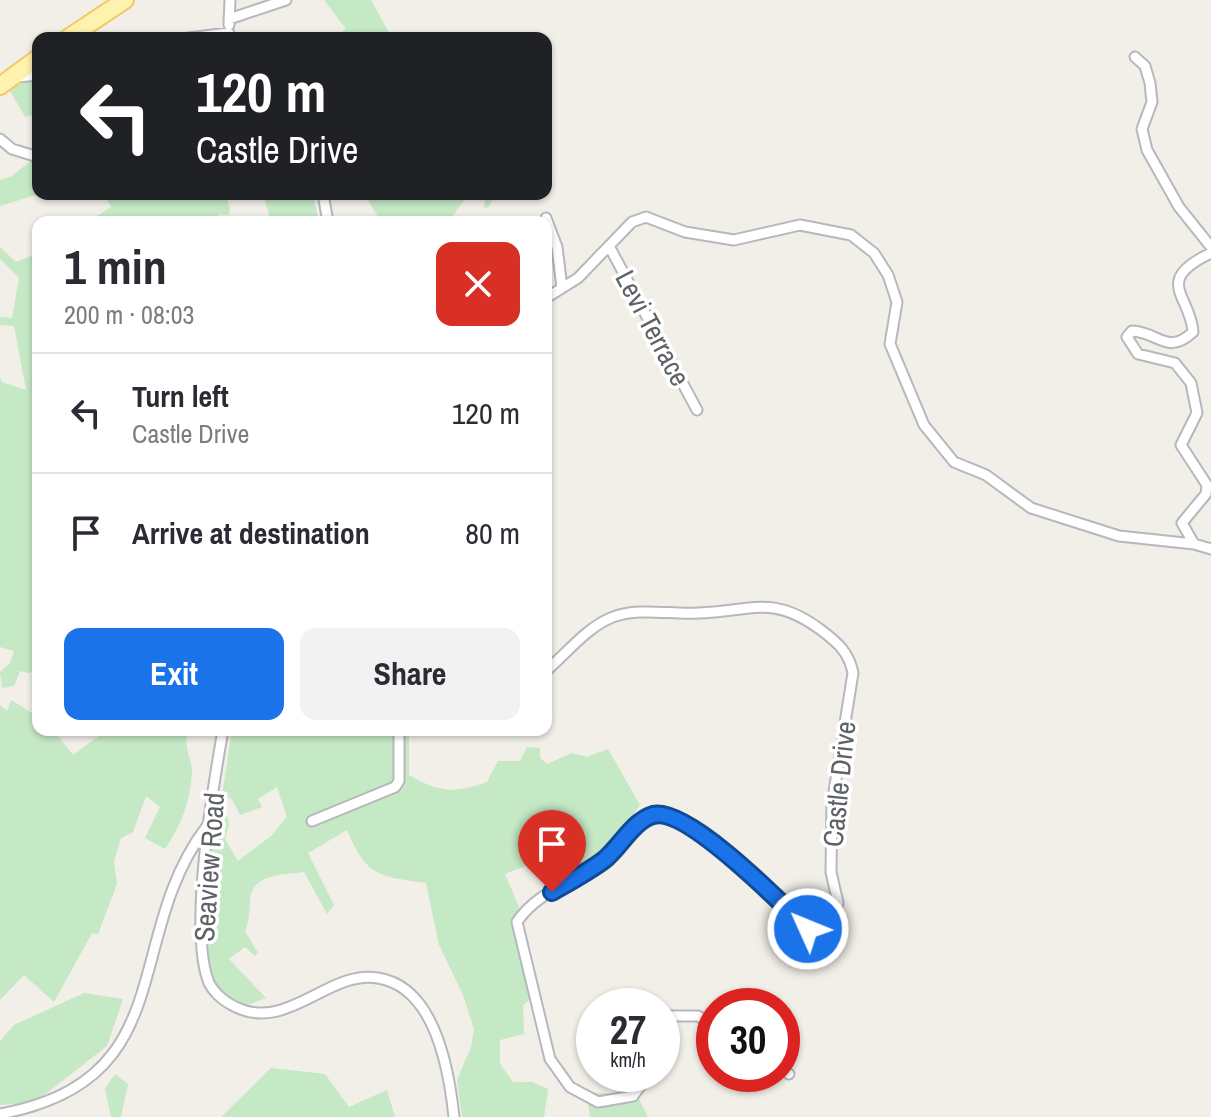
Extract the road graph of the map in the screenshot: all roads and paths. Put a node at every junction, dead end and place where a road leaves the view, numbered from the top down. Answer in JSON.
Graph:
{"nodes":[{"id":1,"x":125,"y":0,"type":"edge"},
{"id":2,"x":230,"y":0,"type":"edge"},
{"id":3,"x":286,"y":0,"type":"edge"},
{"id":4,"x":229,"y":19,"type":"junction"},
{"id":5,"x":77,"y":32,"type":"edge"},
{"id":6,"x":230,"y":32,"type":"edge"},
{"id":7,"x":1135,"y":57,"type":"dead end"},
{"id":8,"x":32,"y":62,"type":"edge"},
{"id":9,"x":32,"y":76,"type":"edge"},
{"id":10,"x":6,"y":81,"type":"edge"},
{"id":11,"x":0,"y":139,"type":"edge"},
{"id":12,"x":32,"y":155,"type":"edge"},
{"id":13,"x":552,"y":234,"type":"edge"},
{"id":14,"x":609,"y":246,"type":"junction"},
{"id":15,"x":1211,"y":250,"type":"edge"},
{"id":16,"x":562,"y":288,"type":"junction"},
{"id":17,"x":552,"y":294,"type":"edge"},
{"id":18,"x":697,"y":410,"type":"dead end"},
{"id":19,"x":1194,"y":544,"type":"junction"},
{"id":20,"x":1211,"y":549,"type":"edge"},
{"id":21,"x":552,"y":666,"type":"edge"},
{"id":22,"x":222,"y":736,"type":"edge"},
{"id":23,"x":399,"y":736,"type":"edge"},
{"id":24,"x":312,"y":821,"type":"dead end"},
{"id":25,"x":207,"y":826,"type":"junction"},
{"id":26,"x":576,"y":1090,"type":"edge"},
{"id":27,"x":579,"y":1092,"type":"edge"},
{"id":28,"x":636,"y":1092,"type":"edge"},
{"id":29,"x":0,"y":1114,"type":"edge"},
{"id":30,"x":454,"y":1117,"type":"edge"}],
"edges":[{"from":1,"to":5,"type":"main road"},
{"from":2,"to":4,"type":"street"},
{"from":3,"to":4,"type":"street"},
{"from":4,"to":6,"type":"street"},
{"from":7,"to":15,"type":"street"},
{"from":8,"to":10,"type":"main road"},
{"from":9,"to":10,"type":"street"},
{"from":11,"to":12,"type":"street"},
{"from":13,"to":16,"type":"street"},
{"from":14,"to":16,"type":"street"},
{"from":14,"to":18,"type":"street","name":"Levi Terrace"},
{"from":14,"to":19,"type":"street"},
{"from":15,"to":19,"type":"street"},
{"from":16,"to":17,"type":"street"},
{"from":19,"to":20,"type":"street"},
{"from":21,"to":26,"type":"street","name":"Castle Drive"},
{"from":22,"to":25,"type":"street","name":"Seaview Road"},
{"from":23,"to":24,"type":"street"},
{"from":25,"to":29,"type":"street"},
{"from":25,"to":30,"type":"street","name":"Seaview Road"},
{"from":27,"to":28,"type":"street","name":"Castle Drive"}]}
